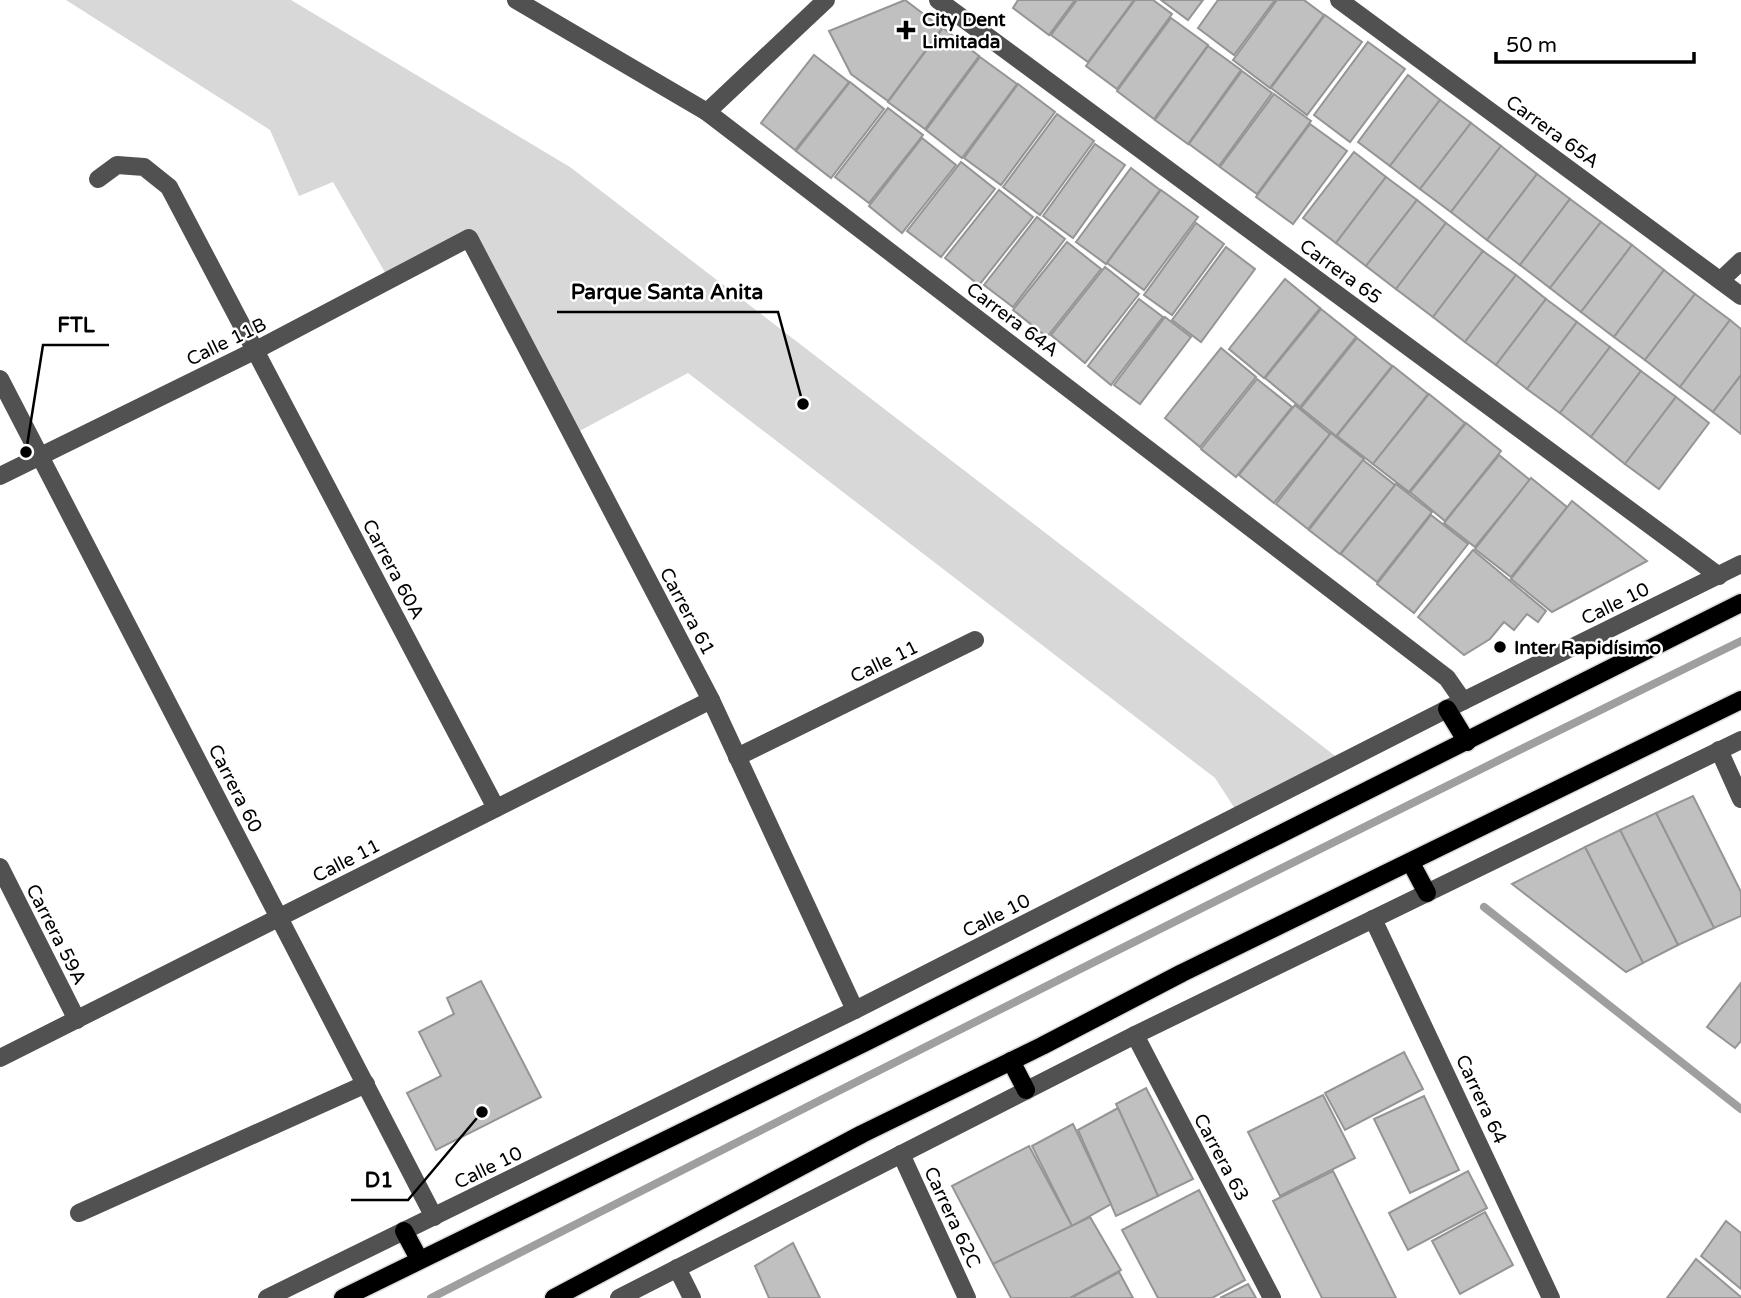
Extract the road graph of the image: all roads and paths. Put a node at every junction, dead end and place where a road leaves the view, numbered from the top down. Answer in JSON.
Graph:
{"nodes":[{"id":1,"x":516,"y":0,"type":"edge"},
{"id":2,"x":826,"y":0,"type":"edge"},
{"id":3,"x":938,"y":0,"type":"edge"},
{"id":4,"x":1339,"y":0,"type":"edge"},
{"id":5,"x":708,"y":111,"type":"junction"},
{"id":6,"x":98,"y":179,"type":"dead end"},
{"id":7,"x":469,"y":239,"type":"joint"},
{"id":8,"x":1741,"y":261,"type":"edge"},
{"id":9,"x":1721,"y":280,"type":"junction"},
{"id":10,"x":1741,"y":296,"type":"edge"},
{"id":11,"x":256,"y":350,"type":"junction"},
{"id":12,"x":0,"y":379,"type":"edge"},
{"id":13,"x":40,"y":456,"type":"junction"},
{"id":14,"x":0,"y":476,"type":"edge"},
{"id":15,"x":1741,"y":564,"type":"edge"},
{"id":16,"x":1719,"y":576,"type":"junction"},
{"id":17,"x":1741,"y":603,"type":"edge"},
{"id":18,"x":975,"y":640,"type":"dead end"},
{"id":19,"x":711,"y":700,"type":"junction"},
{"id":20,"x":1741,"y":700,"type":"edge"},
{"id":21,"x":1455,"y":705,"type":"junction"},
{"id":22,"x":1741,"y":740,"type":"edge"},
{"id":23,"x":1467,"y":742,"type":"junction"},
{"id":24,"x":1719,"y":750,"type":"junction"},
{"id":25,"x":737,"y":757,"type":"junction"},
{"id":26,"x":1741,"y":799,"type":"edge"},
{"id":27,"x":496,"y":808,"type":"junction"},
{"id":28,"x":1411,"y":863,"type":"junction"},
{"id":29,"x":0,"y":867,"type":"edge"},
{"id":30,"x":1427,"y":893,"type":"junction"},
{"id":31,"x":279,"y":917,"type":"junction"},
{"id":32,"x":1373,"y":919,"type":"junction"},
{"id":33,"x":855,"y":1010,"type":"junction"},
{"id":34,"x":77,"y":1020,"type":"junction"},
{"id":35,"x":1135,"y":1035,"type":"junction"},
{"id":36,"x":0,"y":1058,"type":"edge"},
{"id":37,"x":1012,"y":1061,"type":"junction"},
{"id":38,"x":366,"y":1084,"type":"junction"},
{"id":39,"x":1026,"y":1090,"type":"junction"},
{"id":40,"x":901,"y":1154,"type":"junction"},
{"id":41,"x":79,"y":1213,"type":"dead end"},
{"id":42,"x":434,"y":1217,"type":"junction"},
{"id":43,"x":404,"y":1231,"type":"junction"},
{"id":44,"x":419,"y":1259,"type":"junction"},
{"id":45,"x":677,"y":1268,"type":"junction"},
{"id":46,"x":267,"y":1298,"type":"edge"},
{"id":47,"x":343,"y":1298,"type":"edge"},
{"id":48,"x":554,"y":1298,"type":"edge"},
{"id":49,"x":619,"y":1298,"type":"edge"},
{"id":50,"x":692,"y":1298,"type":"edge"},
{"id":51,"x":967,"y":1298,"type":"edge"},
{"id":52,"x":1272,"y":1298,"type":"edge"},
{"id":53,"x":1551,"y":1298,"type":"edge"}],
"edges":[{"from":1,"to":5,"type":"street","name":"Carrera 64A"},
{"from":2,"to":5,"type":"street"},
{"from":3,"to":16,"type":"street","name":"Carrera 65"},
{"from":4,"to":9,"type":"street","name":"Carrera 65A"},
{"from":5,"to":21,"type":"street","name":"Carrera 64A"},
{"from":6,"to":11,"type":"street","name":"Carrera 60A"},
{"from":7,"to":11,"type":"street","name":"Calle 11B"},
{"from":7,"to":19,"type":"street","name":"Carrera 61"},
{"from":8,"to":9,"type":"street"},
{"from":9,"to":10,"type":"street","name":"Carrera 65A"},
{"from":11,"to":13,"type":"street","name":"Calle 11B"},
{"from":11,"to":27,"type":"street","name":"Carrera 60A"},
{"from":12,"to":13,"type":"street","name":"Carrera 60"},
{"from":13,"to":14,"type":"street","name":"Calle 11B"},
{"from":13,"to":31,"type":"street","name":"Carrera 60"},
{"from":15,"to":16,"type":"street","name":"Calle 10"},
{"from":16,"to":21,"type":"street","name":"Calle 10"},
{"from":17,"to":23,"type":"main road"},
{"from":18,"to":25,"type":"street","name":"Calle 11"},
{"from":19,"to":25,"type":"street","name":"Carrera 61"},
{"from":19,"to":27,"type":"street","name":"Calle 11"},
{"from":20,"to":28,"type":"main road"},
{"from":21,"to":23,"type":"main road"},
{"from":21,"to":33,"type":"street","name":"Calle 10"},
{"from":22,"to":24,"type":"street"},
{"from":23,"to":44,"type":"main road"},
{"from":24,"to":26,"type":"street"},
{"from":24,"to":30,"type":"street"},
{"from":25,"to":33,"type":"street","name":"Carrera 61"},
{"from":27,"to":31,"type":"street","name":"Calle 11"},
{"from":28,"to":30,"type":"main road"},
{"from":28,"to":37,"type":"main road"},
{"from":29,"to":34,"type":"street","name":"Carrera 59A"},
{"from":30,"to":32,"type":"street"},
{"from":31,"to":34,"type":"street","name":"Calle 11"},
{"from":31,"to":38,"type":"street","name":"Carrera 60"},
{"from":32,"to":35,"type":"street"},
{"from":32,"to":53,"type":"street","name":"Carrera 64"},
{"from":33,"to":42,"type":"street","name":"Calle 10"},
{"from":34,"to":36,"type":"street","name":"Calle 11"},
{"from":35,"to":39,"type":"street"},
{"from":35,"to":52,"type":"street","name":"Carrera 63"},
{"from":37,"to":39,"type":"main road"},
{"from":37,"to":48,"type":"main road"},
{"from":38,"to":41,"type":"street"},
{"from":38,"to":42,"type":"street","name":"Carrera 60"},
{"from":39,"to":40,"type":"street"},
{"from":40,"to":45,"type":"street"},
{"from":40,"to":51,"type":"street","name":"Carrera 62C"},
{"from":42,"to":43,"type":"street","name":"Calle 10"},
{"from":43,"to":44,"type":"main road"},
{"from":43,"to":46,"type":"street","name":"Calle 10"},
{"from":44,"to":47,"type":"main road"},
{"from":45,"to":49,"type":"street"},
{"from":45,"to":50,"type":"street"}]}
